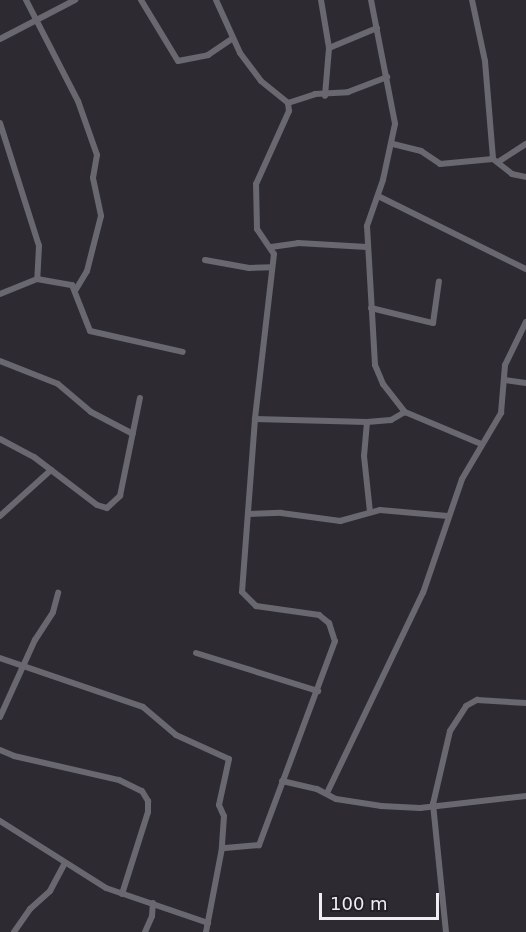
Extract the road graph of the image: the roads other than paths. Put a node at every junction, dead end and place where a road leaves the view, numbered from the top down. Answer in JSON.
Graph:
{"nodes":[{"id":1,"x":26,"y":0,"type":"edge"},
{"id":2,"x":75,"y":0,"type":"edge"},
{"id":3,"x":141,"y":0,"type":"edge"},
{"id":4,"x":216,"y":0,"type":"edge"},
{"id":5,"x":321,"y":0,"type":"edge"},
{"id":6,"x":371,"y":0,"type":"edge"},
{"id":7,"x":472,"y":0,"type":"edge"},
{"id":8,"x":39,"y":21,"type":"junction"},
{"id":9,"x":377,"y":28,"type":"junction"},
{"id":10,"x":0,"y":39,"type":"edge"},
{"id":11,"x":232,"y":39,"type":"junction"},
{"id":12,"x":329,"y":48,"type":"junction"},
{"id":13,"x":387,"y":77,"type":"junction"},
{"id":14,"x":325,"y":96,"type":"junction"},
{"id":15,"x":288,"y":104,"type":"junction"},
{"id":16,"x":0,"y":123,"type":"edge"},
{"id":17,"x":393,"y":144,"type":"junction"},
{"id":18,"x":526,"y":144,"type":"edge"},
{"id":19,"x":495,"y":160,"type":"junction"},
{"id":20,"x":526,"y":177,"type":"edge"},
{"id":21,"x":378,"y":196,"type":"junction"},
{"id":22,"x":271,"y":247,"type":"junction"},
{"id":23,"x":367,"y":247,"type":"junction"},
{"id":24,"x":205,"y":260,"type":"dead end"},
{"id":25,"x":273,"y":267,"type":"junction"},
{"id":26,"x":526,"y":269,"type":"edge"},
{"id":27,"x":37,"y":279,"type":"junction"},
{"id":28,"x":439,"y":281,"type":"dead end"},
{"id":29,"x":76,"y":289,"type":"junction"},
{"id":30,"x":0,"y":294,"type":"edge"},
{"id":31,"x":371,"y":308,"type":"junction"},
{"id":32,"x":526,"y":322,"type":"edge"},
{"id":33,"x":183,"y":352,"type":"dead end"},
{"id":34,"x":0,"y":361,"type":"edge"},
{"id":35,"x":505,"y":380,"type":"junction"},
{"id":36,"x":526,"y":383,"type":"edge"},
{"id":37,"x":140,"y":398,"type":"dead end"},
{"id":38,"x":405,"y":412,"type":"junction"},
{"id":39,"x":255,"y":419,"type":"junction"},
{"id":40,"x":367,"y":422,"type":"junction"},
{"id":41,"x":133,"y":434,"type":"junction"},
{"id":42,"x":0,"y":439,"type":"edge"},
{"id":43,"x":481,"y":444,"type":"junction"},
{"id":44,"x":51,"y":470,"type":"junction"},
{"id":45,"x":370,"y":512,"type":"junction"},
{"id":46,"x":248,"y":514,"type":"junction"},
{"id":47,"x":0,"y":516,"type":"edge"},
{"id":48,"x":448,"y":516,"type":"junction"},
{"id":49,"x":58,"y":592,"type":"dead end"},
{"id":50,"x":196,"y":653,"type":"dead end"},
{"id":51,"x":0,"y":658,"type":"edge"},
{"id":52,"x":24,"y":669,"type":"junction"},
{"id":53,"x":318,"y":691,"type":"junction"},
{"id":54,"x":526,"y":703,"type":"edge"},
{"id":55,"x":0,"y":717,"type":"edge"},
{"id":56,"x":0,"y":750,"type":"edge"},
{"id":57,"x":282,"y":781,"type":"junction"},
{"id":58,"x":327,"y":793,"type":"junction"},
{"id":59,"x":526,"y":796,"type":"edge"},
{"id":60,"x":433,"y":804,"type":"junction"},
{"id":61,"x":0,"y":821,"type":"edge"},
{"id":62,"x":222,"y":848,"type":"junction"},
{"id":63,"x":65,"y":862,"type":"junction"},
{"id":64,"x":122,"y":894,"type":"junction"},
{"id":65,"x":153,"y":903,"type":"junction"},
{"id":66,"x":208,"y":923,"type":"junction"},
{"id":67,"x":14,"y":932,"type":"edge"},
{"id":68,"x":145,"y":932,"type":"edge"},
{"id":69,"x":206,"y":932,"type":"edge"},
{"id":70,"x":446,"y":932,"type":"edge"}],
"edges":[{"from":1,"to":8,"type":"street"},
{"from":2,"to":8,"type":"street"},
{"from":3,"to":11,"type":"street"},
{"from":4,"to":11,"type":"street"},
{"from":5,"to":12,"type":"street"},
{"from":6,"to":9,"type":"street"},
{"from":7,"to":19,"type":"street"},
{"from":8,"to":10,"type":"street"},
{"from":8,"to":29,"type":"street"},
{"from":9,"to":12,"type":"street"},
{"from":9,"to":13,"type":"street"},
{"from":11,"to":15,"type":"street"},
{"from":12,"to":14,"type":"street"},
{"from":13,"to":14,"type":"street"},
{"from":13,"to":17,"type":"street"},
{"from":14,"to":15,"type":"street"},
{"from":15,"to":22,"type":"street"},
{"from":16,"to":27,"type":"street"},
{"from":17,"to":19,"type":"street"},
{"from":17,"to":21,"type":"street"},
{"from":18,"to":19,"type":"street"},
{"from":19,"to":20,"type":"street"},
{"from":21,"to":23,"type":"street"},
{"from":21,"to":26,"type":"street"},
{"from":22,"to":23,"type":"street"},
{"from":22,"to":25,"type":"street"},
{"from":23,"to":31,"type":"street"},
{"from":24,"to":25,"type":"street"},
{"from":25,"to":39,"type":"street"},
{"from":27,"to":29,"type":"street"},
{"from":27,"to":30,"type":"street"},
{"from":28,"to":31,"type":"street"},
{"from":29,"to":33,"type":"street"},
{"from":31,"to":38,"type":"street"},
{"from":32,"to":35,"type":"street"},
{"from":34,"to":41,"type":"street"},
{"from":35,"to":36,"type":"street"},
{"from":35,"to":43,"type":"street"},
{"from":37,"to":41,"type":"street"},
{"from":38,"to":40,"type":"street"},
{"from":38,"to":43,"type":"street"},
{"from":39,"to":40,"type":"street"},
{"from":39,"to":46,"type":"street"},
{"from":40,"to":45,"type":"street"},
{"from":41,"to":44,"type":"street"},
{"from":42,"to":44,"type":"street"},
{"from":43,"to":48,"type":"street"},
{"from":44,"to":47,"type":"street"},
{"from":45,"to":46,"type":"street"},
{"from":45,"to":48,"type":"street"},
{"from":46,"to":53,"type":"street"},
{"from":48,"to":58,"type":"street"},
{"from":49,"to":52,"type":"street"},
{"from":50,"to":53,"type":"street"},
{"from":51,"to":52,"type":"street"},
{"from":52,"to":55,"type":"street"},
{"from":52,"to":62,"type":"street"},
{"from":53,"to":57,"type":"street"},
{"from":54,"to":60,"type":"street"},
{"from":56,"to":64,"type":"street"},
{"from":57,"to":58,"type":"street"},
{"from":57,"to":62,"type":"street"},
{"from":58,"to":60,"type":"street"},
{"from":59,"to":60,"type":"street"},
{"from":60,"to":70,"type":"street"},
{"from":61,"to":63,"type":"street"},
{"from":62,"to":66,"type":"street"},
{"from":63,"to":64,"type":"street"},
{"from":63,"to":67,"type":"street"},
{"from":64,"to":65,"type":"street"},
{"from":65,"to":66,"type":"street"},
{"from":65,"to":68,"type":"street"},
{"from":66,"to":69,"type":"street"}]}
